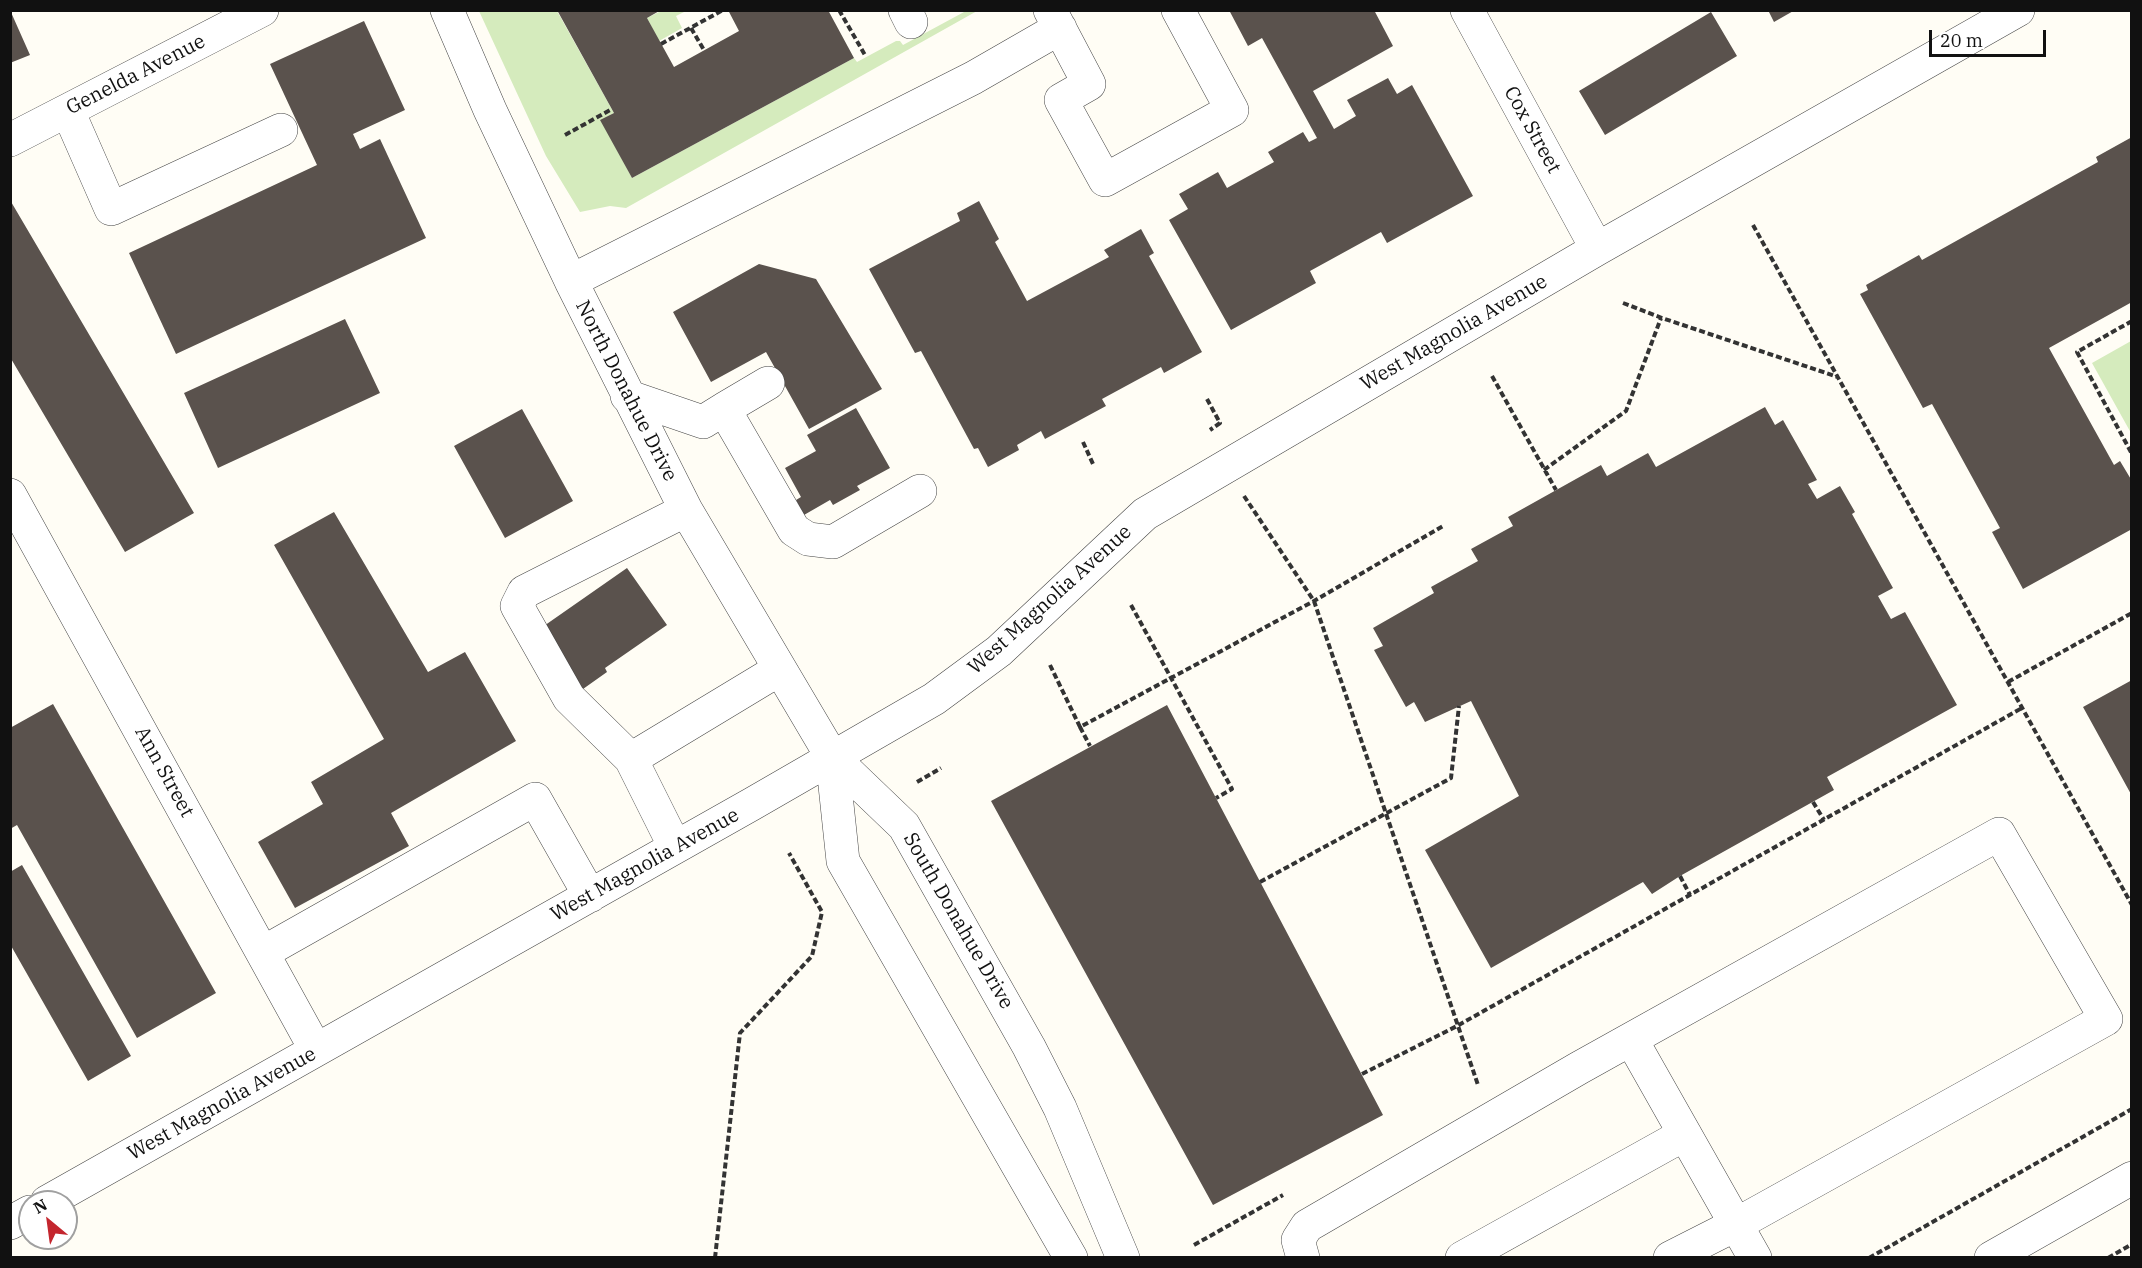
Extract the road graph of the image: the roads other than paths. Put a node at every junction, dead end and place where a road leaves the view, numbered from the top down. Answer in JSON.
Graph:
{"nodes":[{"id":1,"x":262,"y":10,"type":"edge"},
{"id":2,"x":447,"y":10,"type":"edge"},
{"id":3,"x":1178,"y":10,"type":"edge"},
{"id":4,"x":1467,"y":10,"type":"edge"},
{"id":5,"x":2018,"y":10,"type":"edge"},
{"id":6,"x":1055,"y":19,"type":"edge"},
{"id":7,"x":68,"y":111,"type":"junction"},
{"id":8,"x":281,"y":130,"type":"dead end"},
{"id":9,"x":10,"y":140,"type":"edge"},
{"id":10,"x":1597,"y":249,"type":"junction"},
{"id":11,"x":571,"y":281,"type":"junction"},
{"id":12,"x":768,"y":384,"type":"dead end"},
{"id":13,"x":627,"y":396,"type":"junction"},
{"id":14,"x":724,"y":409,"type":"junction"},
{"id":15,"x":920,"y":491,"type":"dead end"},
{"id":16,"x":10,"y":495,"type":"edge"},
{"id":17,"x":686,"y":510,"type":"junction"},
{"id":18,"x":780,"y":669,"type":"junction"},
{"id":19,"x":832,"y":757,"type":"junction"},
{"id":20,"x":631,"y":759,"type":"junction"},
{"id":21,"x":675,"y":847,"type":"junction"},
{"id":22,"x":590,"y":896,"type":"junction"},
{"id":23,"x":264,"y":952,"type":"junction"},
{"id":24,"x":1631,"y":1040,"type":"junction"},
{"id":25,"x":316,"y":1050,"type":"junction"},
{"id":26,"x":1685,"y":1134,"type":"junction"},
{"id":27,"x":2132,"y":1178,"type":"edge"},
{"id":28,"x":68,"y":1190,"type":"edge"},
{"id":29,"x":1737,"y":1224,"type":"junction"},
{"id":30,"x":1071,"y":1257,"type":"edge"},
{"id":31,"x":1124,"y":1257,"type":"edge"},
{"id":32,"x":1303,"y":1257,"type":"edge"},
{"id":33,"x":1462,"y":1257,"type":"edge"},
{"id":34,"x":1670,"y":1257,"type":"edge"},
{"id":35,"x":1755,"y":1257,"type":"edge"},
{"id":36,"x":1991,"y":1257,"type":"edge"}],
"edges":[{"from":1,"to":7,"type":"street","name":"Genelda Avenue"},
{"from":2,"to":11,"type":"street","name":"North Donahue Drive"},
{"from":3,"to":6,"type":"street"},
{"from":4,"to":10,"type":"street","name":"Cox Street"},
{"from":5,"to":10,"type":"street","name":"West Magnolia Avenue"},
{"from":6,"to":11,"type":"street"},
{"from":7,"to":8,"type":"street"},
{"from":7,"to":9,"type":"street","name":"Genelda Avenue"},
{"from":10,"to":19,"type":"street","name":"West Magnolia Avenue"},
{"from":11,"to":13,"type":"street","name":"North Donahue Drive"},
{"from":12,"to":14,"type":"street"},
{"from":13,"to":14,"type":"street"},
{"from":13,"to":17,"type":"street","name":"North Donahue Drive"},
{"from":14,"to":15,"type":"street"},
{"from":16,"to":23,"type":"street","name":"Ann Street"},
{"from":17,"to":18,"type":"street","name":"North Donahue Drive"},
{"from":17,"to":20,"type":"street"},
{"from":18,"to":19,"type":"street","name":"North Donahue Drive"},
{"from":18,"to":20,"type":"street"},
{"from":19,"to":21,"type":"street","name":"West Magnolia Avenue"},
{"from":19,"to":30,"type":"street"},
{"from":19,"to":31,"type":"street","name":"South Donahue Drive"},
{"from":20,"to":21,"type":"street"},
{"from":21,"to":22,"type":"street","name":"West Magnolia Avenue"},
{"from":22,"to":23,"type":"street"},
{"from":22,"to":25,"type":"street","name":"West Magnolia Avenue"},
{"from":23,"to":25,"type":"street","name":"Ann Street"},
{"from":24,"to":26,"type":"street"},
{"from":24,"to":29,"type":"street"},
{"from":24,"to":32,"type":"street"},
{"from":25,"to":28,"type":"street","name":"West Magnolia Avenue"},
{"from":26,"to":29,"type":"street"},
{"from":26,"to":33,"type":"street"},
{"from":27,"to":36,"type":"street"},
{"from":29,"to":34,"type":"street"},
{"from":29,"to":35,"type":"street"}]}
